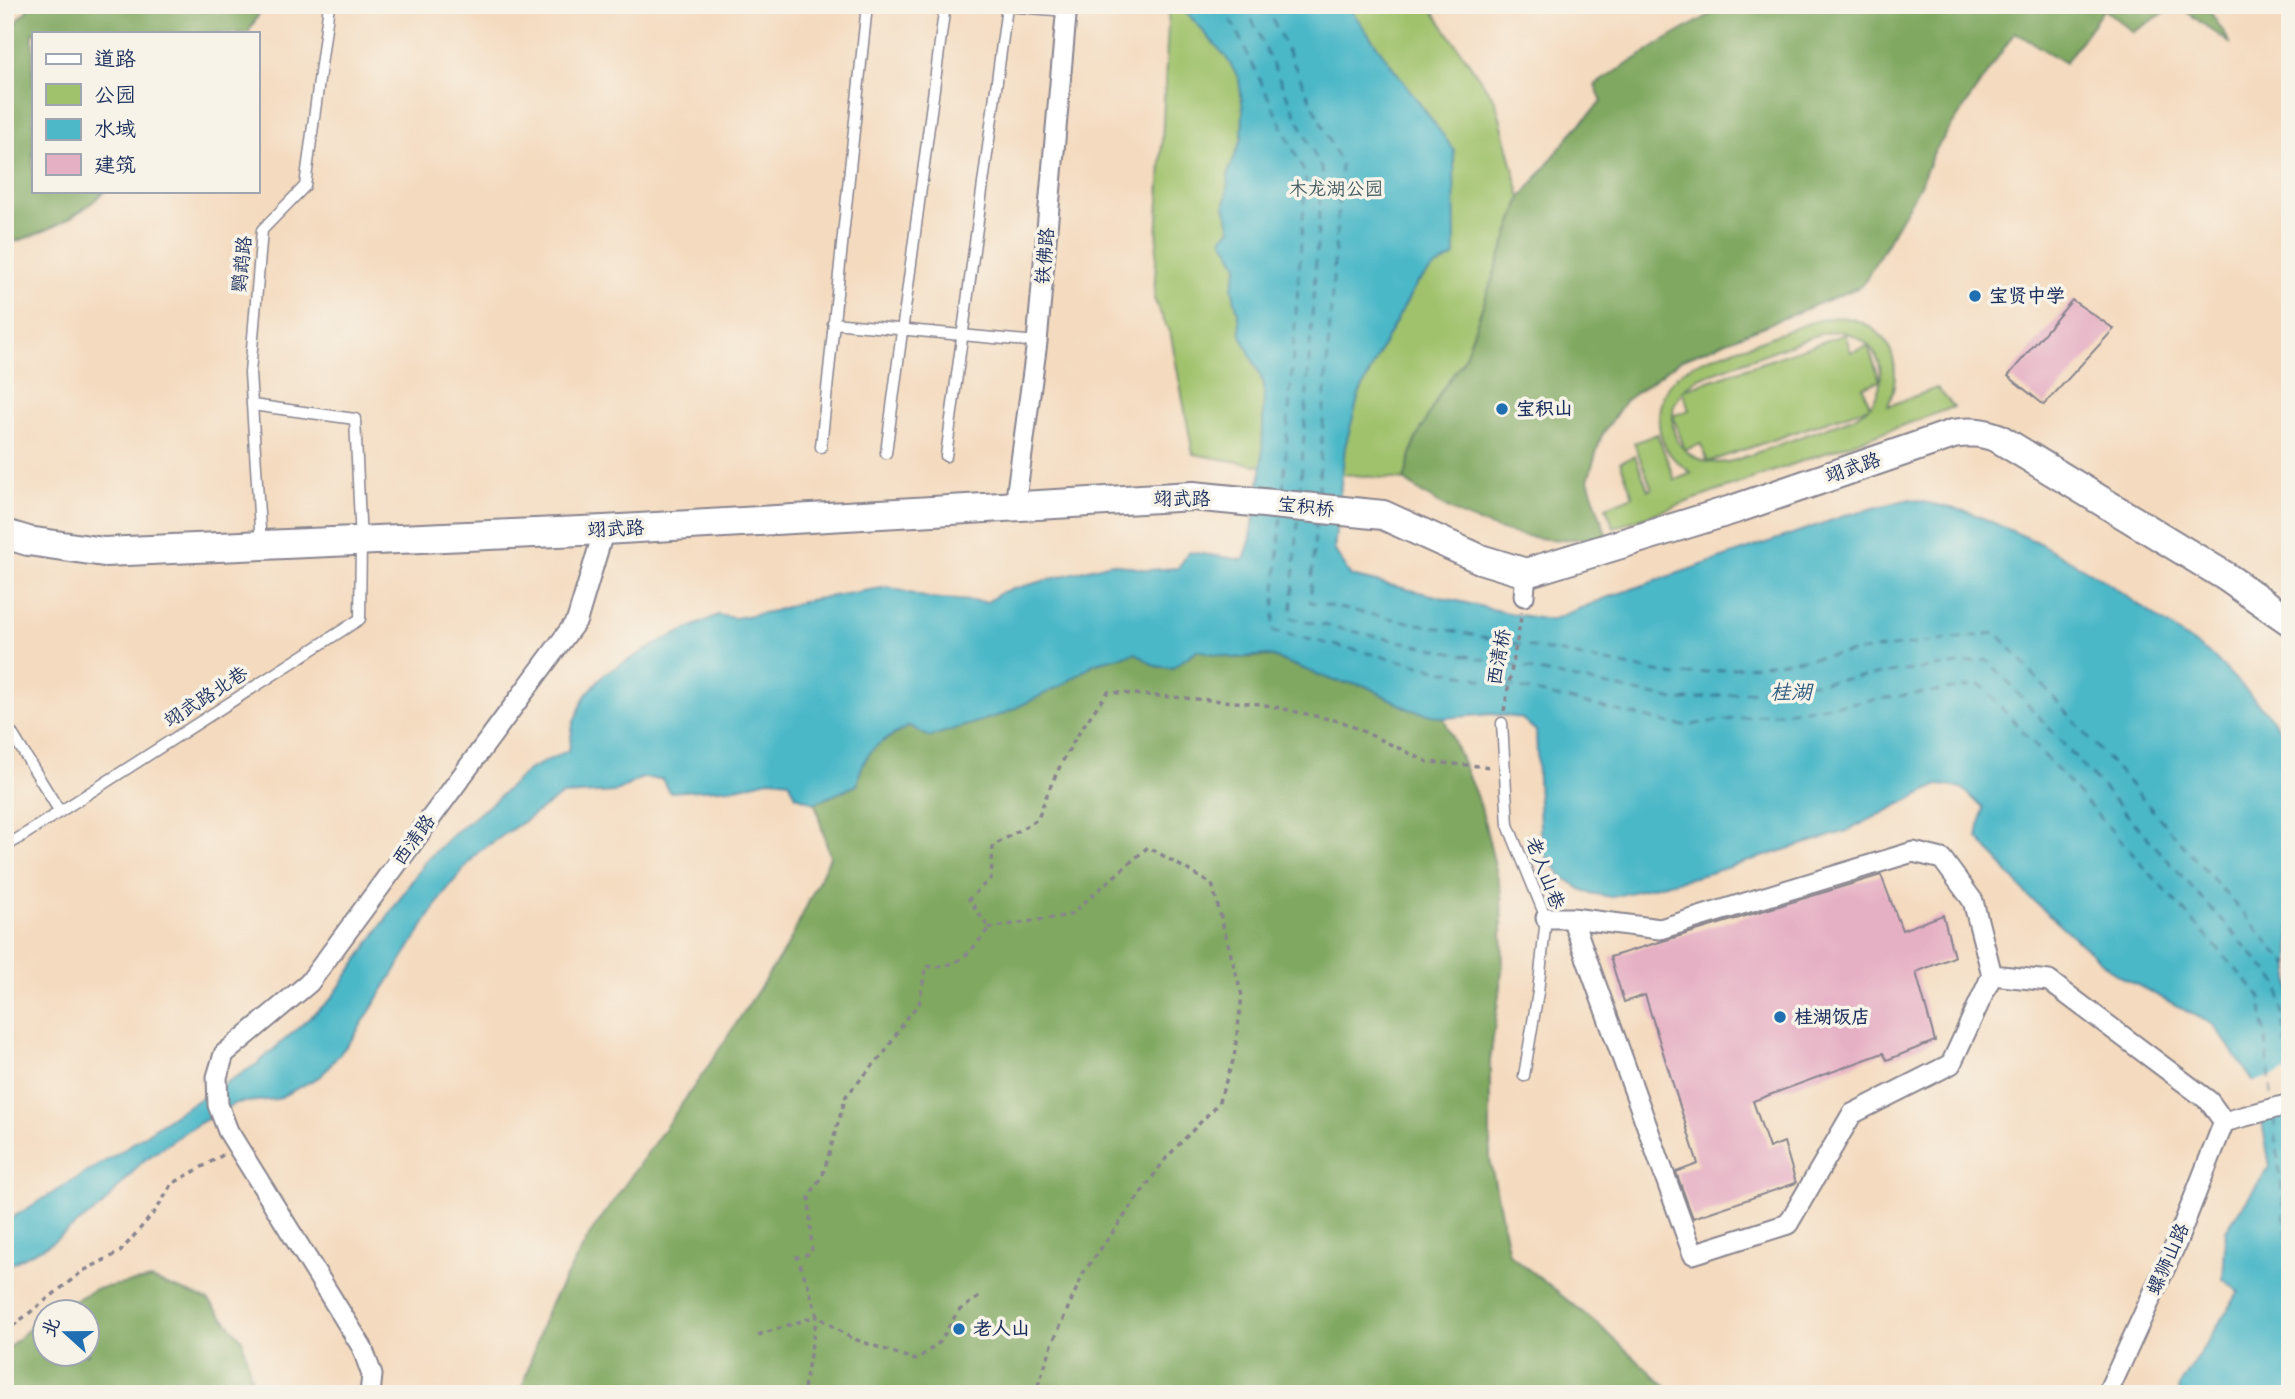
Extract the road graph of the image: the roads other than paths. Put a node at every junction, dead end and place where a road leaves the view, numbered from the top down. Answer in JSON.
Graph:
{"nodes":[{"id":1,"x":329,"y":5,"type":"edge"},
{"id":2,"x":867,"y":5,"type":"edge"},
{"id":3,"x":945,"y":5,"type":"edge"},
{"id":4,"x":992,"y":5,"type":"edge"},
{"id":5,"x":1007,"y":6,"type":"edge"},
{"id":6,"x":1067,"y":8,"type":"edge"},
{"id":7,"x":833,"y":323,"type":"junction"},
{"id":8,"x":902,"y":330,"type":"junction"},
{"id":9,"x":962,"y":335,"type":"junction"},
{"id":10,"x":1037,"y":342,"type":"junction"},
{"id":11,"x":252,"y":405,"type":"junction"},
{"id":12,"x":821,"y":447,"type":"dead end"},
{"id":13,"x":886,"y":453,"type":"dead end"},
{"id":14,"x":946,"y":456,"type":"dead end"},
{"id":15,"x":1229,"y":499,"type":"joint"},
{"id":16,"x":1015,"y":506,"type":"junction"},
{"id":17,"x":604,"y":530,"type":"junction"},
{"id":18,"x":5,"y":534,"type":"edge"},
{"id":19,"x":361,"y":542,"type":"junction"},
{"id":20,"x":261,"y":545,"type":"junction"},
{"id":21,"x":1525,"y":584,"type":"joint"},
{"id":22,"x":2290,"y":621,"type":"edge"},
{"id":23,"x":5,"y":722,"type":"edge"},
{"id":24,"x":1502,"y":723,"type":"road end"},
{"id":25,"x":60,"y":812,"type":"junction"},
{"id":26,"x":5,"y":847,"type":"edge"},
{"id":27,"x":1546,"y":918,"type":"junction"},
{"id":28,"x":1572,"y":918,"type":"junction"},
{"id":29,"x":1992,"y":975,"type":"junction"},
{"id":30,"x":1524,"y":1076,"type":"dead end"},
{"id":31,"x":2290,"y":1104,"type":"edge"},
{"id":32,"x":2224,"y":1122,"type":"junction"},
{"id":33,"x":370,"y":1394,"type":"edge"},
{"id":34,"x":2107,"y":1394,"type":"edge"}],
"edges":[{"from":1,"to":11,"type":"lane","name":"鹦鹉路"},
{"from":2,"to":7,"type":"lane"},
{"from":3,"to":8,"type":"lane"},
{"from":4,"to":5,"type":"lane"},
{"from":5,"to":6,"type":"lane"},
{"from":5,"to":9,"type":"lane"},
{"from":6,"to":10,"type":"street","name":"铁佛路"},
{"from":7,"to":8,"type":"lane"},
{"from":7,"to":12,"type":"lane"},
{"from":8,"to":9,"type":"lane"},
{"from":8,"to":13,"type":"lane"},
{"from":9,"to":10,"type":"lane"},
{"from":9,"to":14,"type":"lane"},
{"from":10,"to":16,"type":"street","name":"铁佛路"},
{"from":11,"to":19,"type":"lane"},
{"from":11,"to":20,"type":"lane","name":"鹦鹉路"},
{"from":15,"to":16,"type":"main road","name":"翊武路"},
{"from":15,"to":21,"type":"main road","name":"宝积桥"},
{"from":16,"to":17,"type":"main road","name":"翊武路"},
{"from":17,"to":19,"type":"main road","name":"翊武路"},
{"from":17,"to":33,"type":"street","name":"西清路"},
{"from":18,"to":20,"type":"main road","name":"翊武路"},
{"from":19,"to":20,"type":"main road","name":"翊武路"},
{"from":19,"to":25,"type":"lane","name":"翊武路北巷"},
{"from":21,"to":22,"type":"main road","name":"翊武路"},
{"from":23,"to":25,"type":"lane"},
{"from":24,"to":27,"type":"lane","name":"老人山巷"},
{"from":25,"to":26,"type":"lane","name":"翊武路北巷"},
{"from":27,"to":28,"type":"street"},
{"from":27,"to":30,"type":"lane","name":"老人山巷"},
{"from":28,"to":29,"type":"street"},
{"from":28,"to":29,"type":"street"},
{"from":29,"to":32,"type":"street"},
{"from":31,"to":32,"type":"street"},
{"from":32,"to":34,"type":"street","name":"螺狮山路"}]}
